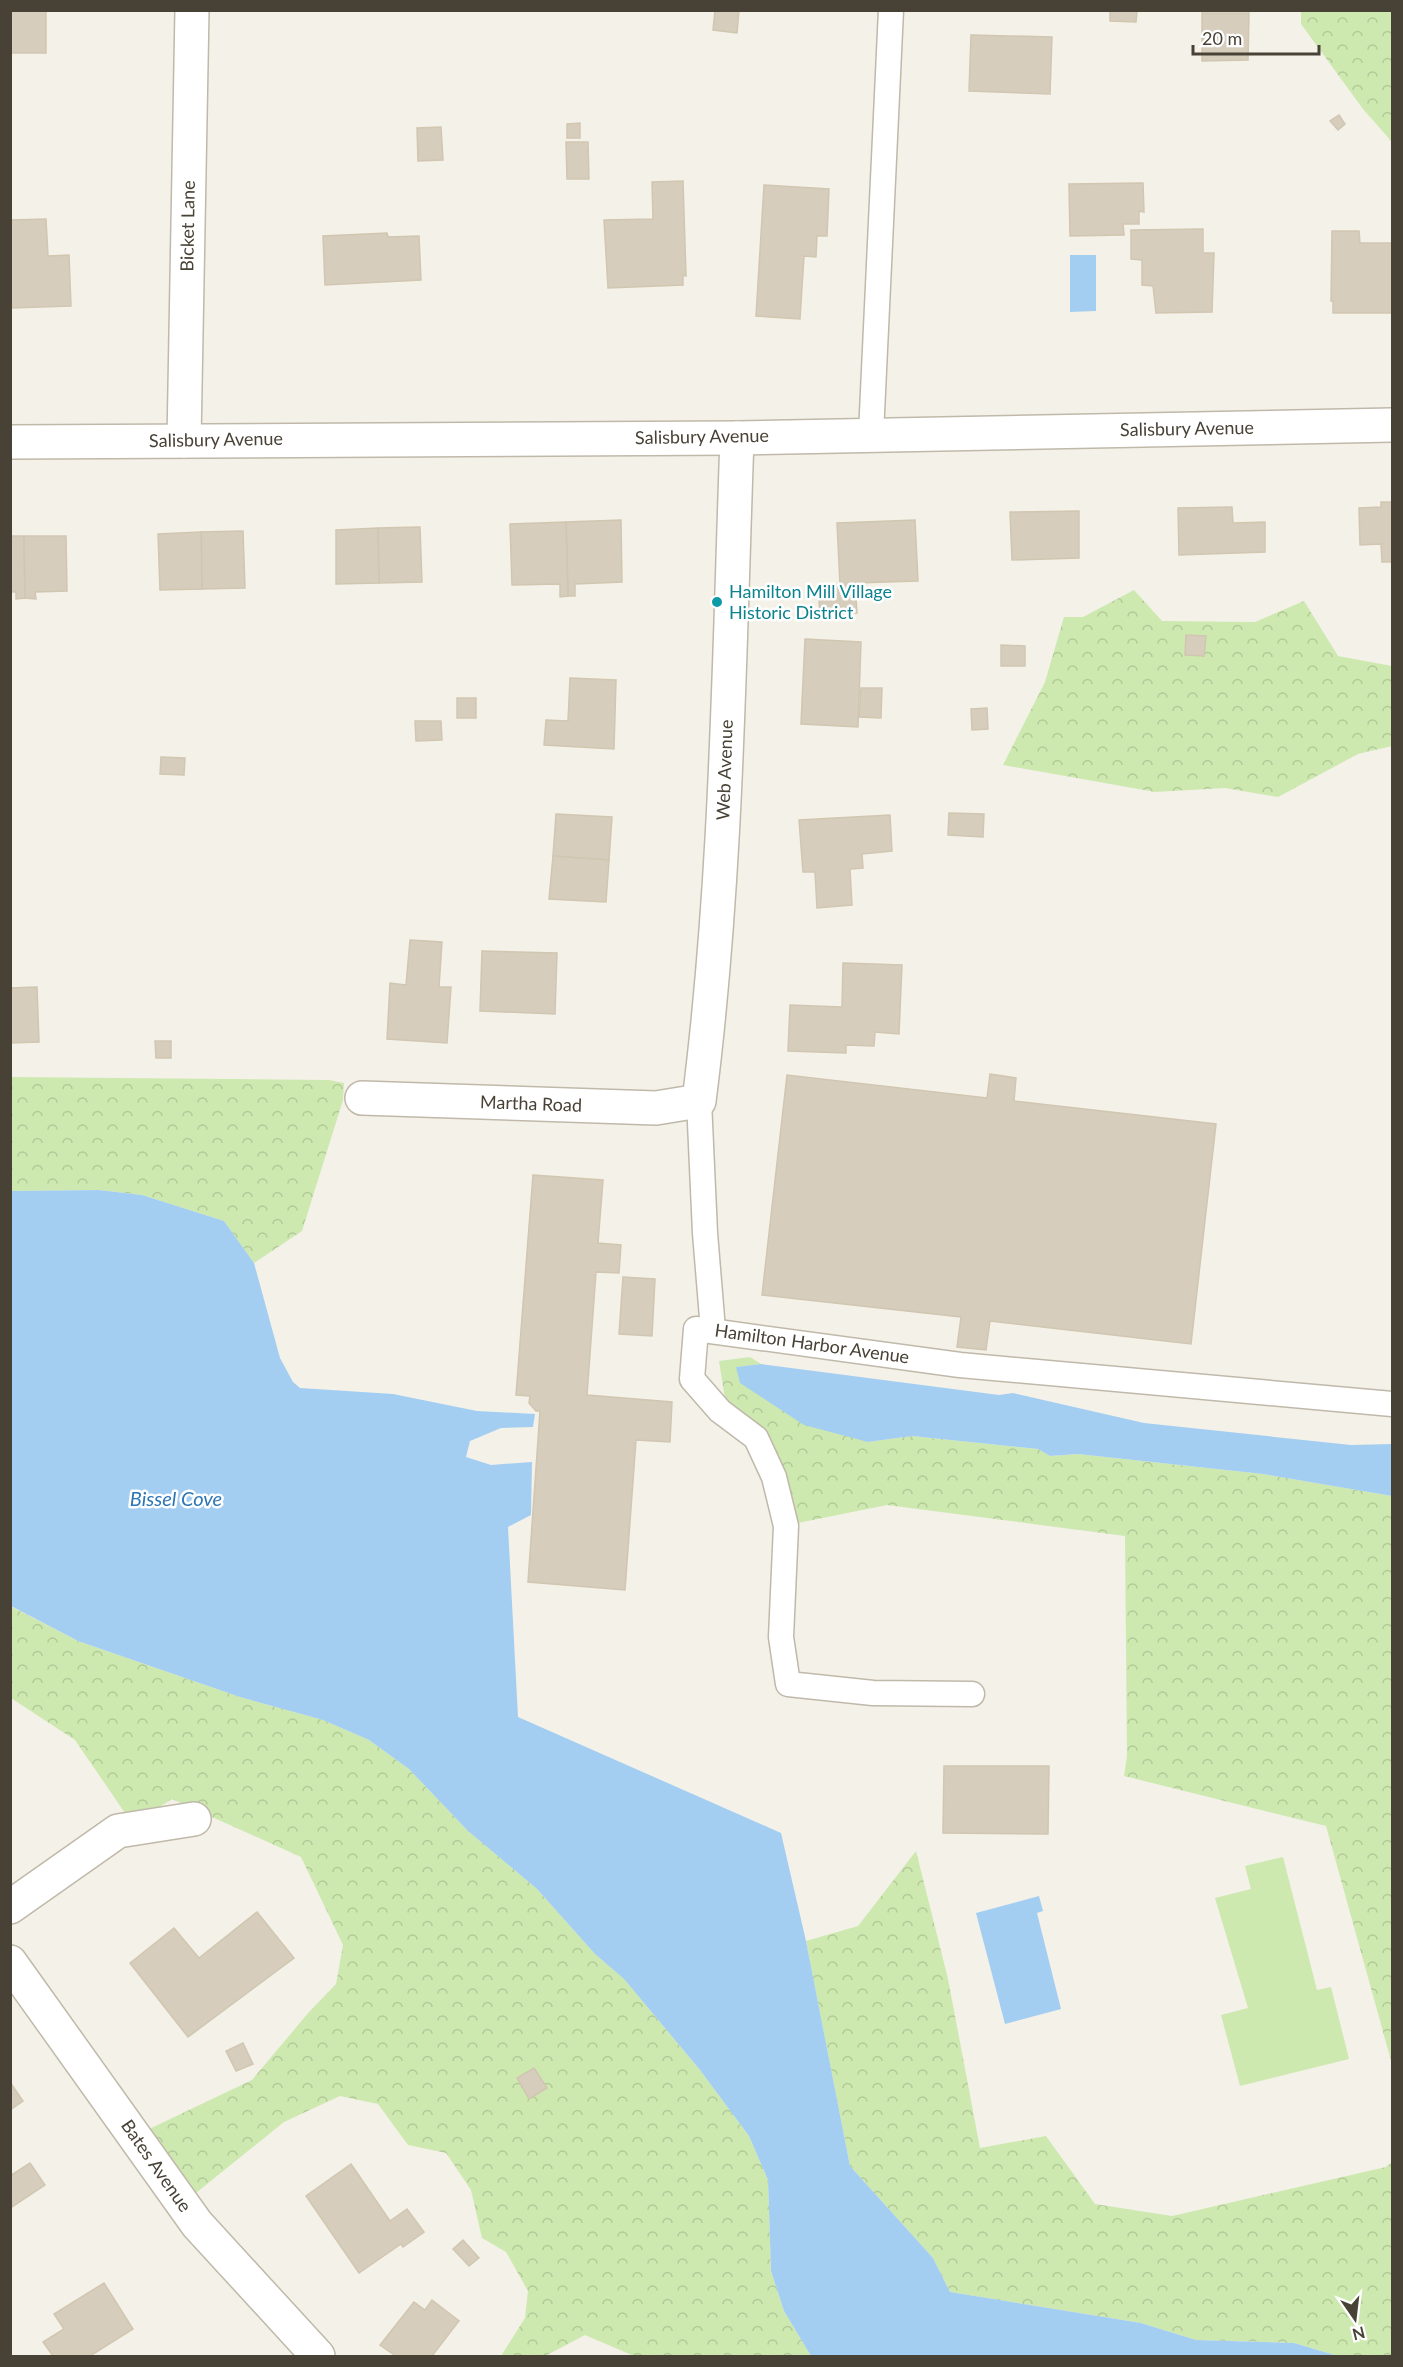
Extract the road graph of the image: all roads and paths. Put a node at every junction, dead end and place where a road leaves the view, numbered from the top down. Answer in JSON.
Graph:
{"nodes":[{"id":1,"x":192,"y":10,"type":"edge"},
{"id":2,"x":891,"y":10,"type":"edge"},
{"id":3,"x":1392,"y":425,"type":"edge"},
{"id":4,"x":871,"y":434,"type":"junction"},
{"id":5,"x":737,"y":438,"type":"junction"},
{"id":6,"x":184,"y":441,"type":"junction"},
{"id":7,"x":10,"y":442,"type":"edge"},
{"id":8,"x":362,"y":1098,"type":"dead end"},
{"id":9,"x":699,"y":1101,"type":"junction"},
{"id":10,"x":713,"y":1330,"type":"junction"},
{"id":11,"x":1392,"y":1404,"type":"edge"},
{"id":12,"x":972,"y":1694,"type":"dead end"},
{"id":13,"x":194,"y":1819,"type":"dead end"},
{"id":14,"x":10,"y":1907,"type":"edge"},
{"id":15,"x":10,"y":1962,"type":"edge"},
{"id":16,"x":318,"y":2356,"type":"edge"}],
"edges":[{"from":1,"to":6,"type":"street","name":"Bicket Lane"},
{"from":2,"to":4,"type":"lane"},
{"from":3,"to":4,"type":"street","name":"Salisbury Avenue"},
{"from":4,"to":5,"type":"street","name":"Salisbury Avenue"},
{"from":5,"to":6,"type":"street","name":"Salisbury Avenue"},
{"from":5,"to":9,"type":"street","name":"Web Avenue"},
{"from":6,"to":7,"type":"street","name":"Salisbury Avenue"},
{"from":8,"to":9,"type":"street","name":"Martha Road"},
{"from":9,"to":10,"type":"lane"},
{"from":10,"to":11,"type":"lane","name":"Hamilton Harbor Avenue"},
{"from":10,"to":12,"type":"lane","name":"Hamilton Harbor Avenue"},
{"from":13,"to":14,"type":"street"},
{"from":15,"to":16,"type":"street","name":"Bates Avenue"}]}
